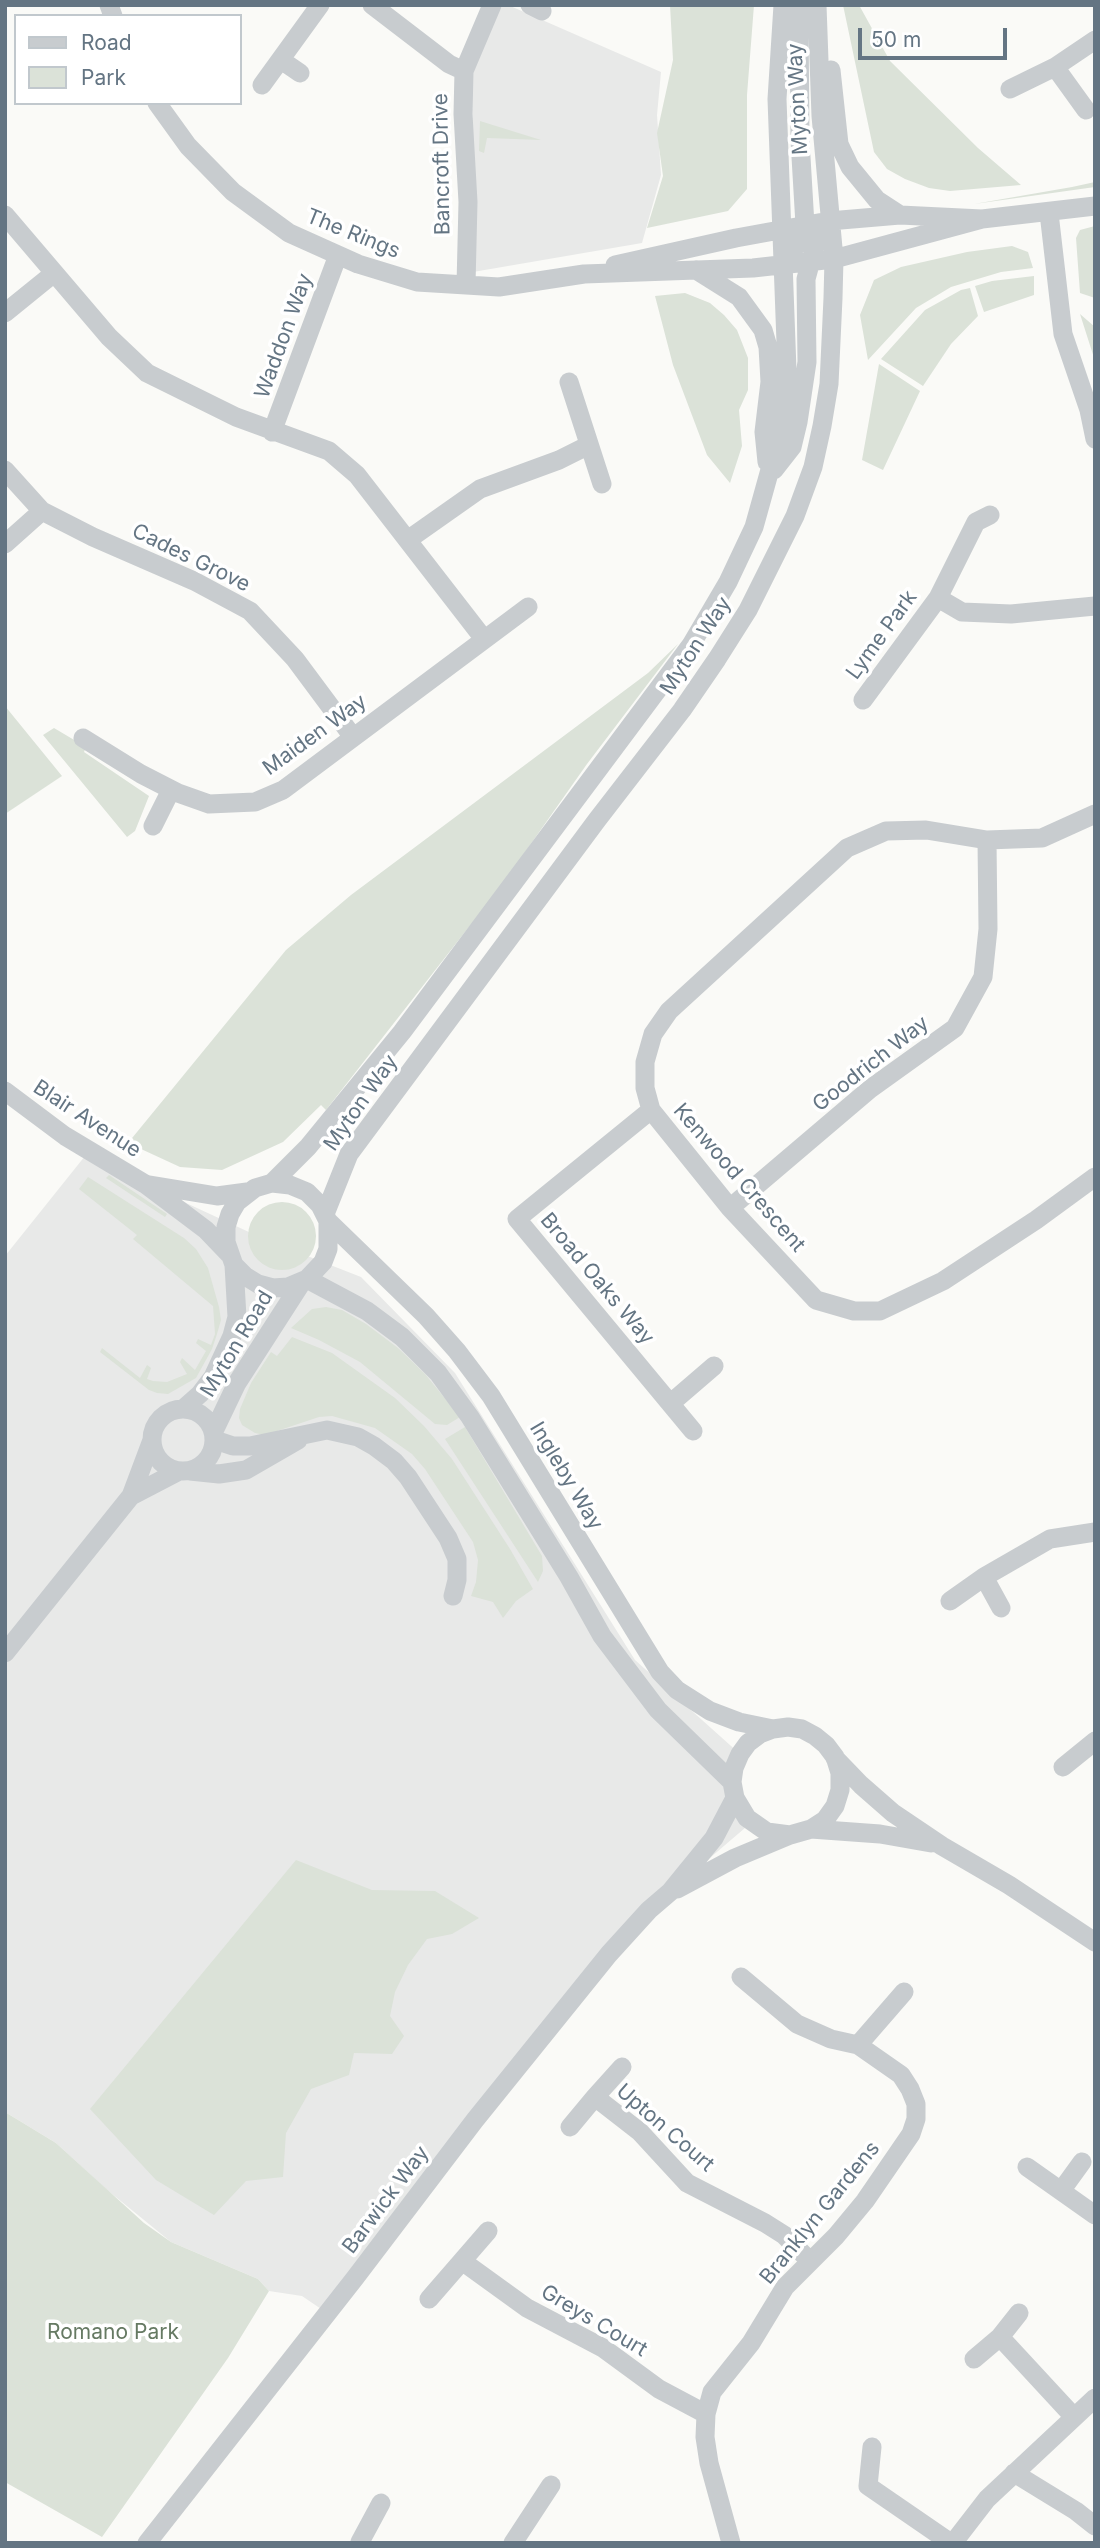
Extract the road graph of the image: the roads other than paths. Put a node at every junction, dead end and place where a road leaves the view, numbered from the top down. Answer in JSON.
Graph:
{"nodes":[{"id":1,"x":320,"y":5,"type":"edge"},
{"id":2,"x":372,"y":5,"type":"edge"},
{"id":3,"x":492,"y":5,"type":"edge"},
{"id":4,"x":783,"y":5,"type":"edge"},
{"id":5,"x":802,"y":5,"type":"edge"},
{"id":6,"x":817,"y":5,"type":"edge"},
{"id":7,"x":818,"y":33,"type":"junction"},
{"id":8,"x":1095,"y":40,"type":"edge"},
{"id":9,"x":281,"y":60,"type":"junction"},
{"id":10,"x":1055,"y":67,"type":"junction"},
{"id":11,"x":464,"y":71,"type":"junction"},
{"id":12,"x":300,"y":74,"type":"dead end"},
{"id":13,"x":262,"y":85,"type":"dead end"},
{"id":14,"x":1010,"y":89,"type":"dead end"},
{"id":15,"x":158,"y":105,"type":"edge"},
{"id":16,"x":1086,"y":110,"type":"dead end"},
{"id":17,"x":1095,"y":206,"type":"edge"},
{"id":18,"x":1049,"y":213,"type":"junction"},
{"id":19,"x":5,"y":215,"type":"edge"},
{"id":20,"x":901,"y":215,"type":"junction"},
{"id":21,"x":982,"y":219,"type":"junction"},
{"id":22,"x":829,"y":221,"type":"junction"},
{"id":23,"x":805,"y":242,"type":"junction"},
{"id":24,"x":338,"y":255,"type":"junction"},
{"id":25,"x":781,"y":265,"type":"junction"},
{"id":26,"x":695,"y":269,"type":"junction"},
{"id":27,"x":53,"y":274,"type":"junction"},
{"id":28,"x":584,"y":274,"type":"junction"},
{"id":29,"x":466,"y":285,"type":"junction"},
{"id":30,"x":5,"y":313,"type":"edge"},
{"id":31,"x":569,"y":382,"type":"dead end"},
{"id":32,"x":272,"y":432,"type":"junction"},
{"id":33,"x":1095,"y":439,"type":"edge"},
{"id":34,"x":589,"y":445,"type":"junction"},
{"id":35,"x":5,"y":470,"type":"edge"},
{"id":36,"x":769,"y":477,"type":"junction"},
{"id":37,"x":602,"y":484,"type":"dead end"},
{"id":38,"x":42,"y":511,"type":"junction"},
{"id":39,"x":990,"y":515,"type":"dead end"},
{"id":40,"x":409,"y":539,"type":"junction"},
{"id":41,"x":5,"y":544,"type":"edge"},
{"id":42,"x":938,"y":598,"type":"junction"},
{"id":43,"x":1095,"y":606,"type":"edge"},
{"id":44,"x":528,"y":607,"type":"dead end"},
{"id":45,"x":484,"y":639,"type":"junction"},
{"id":46,"x":863,"y":700,"type":"dead end"},
{"id":47,"x":83,"y":737,"type":"dead end"},
{"id":48,"x":353,"y":737,"type":"junction"},
{"id":49,"x":172,"y":790,"type":"junction"},
{"id":50,"x":1095,"y":814,"type":"edge"},
{"id":51,"x":153,"y":826,"type":"dead end"},
{"id":52,"x":987,"y":840,"type":"junction"},
{"id":53,"x":5,"y":1091,"type":"edge"},
{"id":54,"x":651,"y":1110,"type":"junction"},
{"id":55,"x":1095,"y":1177,"type":"edge"},
{"id":56,"x":272,"y":1183,"type":"junction"},
{"id":57,"x":145,"y":1184,"type":"junction"},
{"id":58,"x":247,"y":1192,"type":"junction"},
{"id":59,"x":730,"y":1209,"type":"junction"},
{"id":60,"x":327,"y":1217,"type":"junction"},
{"id":61,"x":232,"y":1259,"type":"junction"},
{"id":62,"x":305,"y":1280,"type":"junction"},
{"id":63,"x":715,"y":1366,"type":"dead end"},
{"id":64,"x":671,"y":1403,"type":"junction"},
{"id":65,"x":183,"y":1409,"type":"junction"},
{"id":66,"x":693,"y":1431,"type":"dead end"},
{"id":67,"x":308,"y":1434,"type":"junction"},
{"id":68,"x":214,"y":1435,"type":"junction"},
{"id":69,"x":152,"y":1440,"type":"junction"},
{"id":70,"x":185,"y":1471,"type":"junction"},
{"id":71,"x":131,"y":1496,"type":"junction"},
{"id":72,"x":1095,"y":1532,"type":"edge"},
{"id":73,"x":984,"y":1577,"type":"junction"},
{"id":74,"x":453,"y":1596,"type":"dead end"},
{"id":75,"x":950,"y":1601,"type":"dead end"},
{"id":76,"x":1001,"y":1608,"type":"dead end"},
{"id":77,"x":5,"y":1653,"type":"edge"},
{"id":78,"x":773,"y":1729,"type":"junction"},
{"id":79,"x":1093,"y":1747,"type":"edge"},
{"id":80,"x":835,"y":1757,"type":"junction"},
{"id":81,"x":1063,"y":1768,"type":"dead end"},
{"id":82,"x":734,"y":1790,"type":"junction"},
{"id":83,"x":811,"y":1829,"type":"junction"},
{"id":84,"x":790,"y":1835,"type":"junction"},
{"id":85,"x":942,"y":1846,"type":"junction"},
{"id":86,"x":670,"y":1892,"type":"junction"},
{"id":87,"x":1095,"y":1942,"type":"edge"},
{"id":88,"x":741,"y":1977,"type":"dead end"},
{"id":89,"x":904,"y":1992,"type":"dead end"},
{"id":90,"x":858,"y":2045,"type":"junction"},
{"id":91,"x":622,"y":2067,"type":"dead end"},
{"id":92,"x":595,"y":2097,"type":"junction"},
{"id":93,"x":570,"y":2127,"type":"dead end"},
{"id":94,"x":1082,"y":2162,"type":"dead end"},
{"id":95,"x":1027,"y":2166,"type":"dead end"},
{"id":96,"x":1061,"y":2191,"type":"junction"},
{"id":97,"x":1095,"y":2215,"type":"edge"},
{"id":98,"x":488,"y":2231,"type":"dead end"},
{"id":99,"x":462,"y":2261,"type":"junction"},
{"id":100,"x":810,"y":2261,"type":"junction"},
{"id":101,"x":429,"y":2300,"type":"dead end"},
{"id":102,"x":1019,"y":2313,"type":"dead end"},
{"id":103,"x":1000,"y":2337,"type":"junction"},
{"id":104,"x":974,"y":2359,"type":"dead end"},
{"id":105,"x":1095,"y":2398,"type":"edge"},
{"id":106,"x":706,"y":2414,"type":"junction"},
{"id":107,"x":1074,"y":2417,"type":"junction"},
{"id":108,"x":872,"y":2447,"type":"dead end"},
{"id":109,"x":1014,"y":2473,"type":"junction"},
{"id":110,"x":551,"y":2485,"type":"dead end"},
{"id":111,"x":382,"y":2503,"type":"dead end"},
{"id":112,"x":1095,"y":2526,"type":"edge"},
{"id":113,"x":360,"y":2542,"type":"edge"},
{"id":114,"x":517,"y":2542,"type":"edge"},
{"id":115,"x":146,"y":2543,"type":"edge"},
{"id":116,"x":731,"y":2543,"type":"edge"},
{"id":117,"x":952,"y":2543,"type":"edge"}],
"edges":[{"from":1,"to":9,"type":"street"},
{"from":2,"to":11,"type":"street"},
{"from":3,"to":11,"type":"street","name":"Bancroft Drive"},
{"from":4,"to":23,"type":"street","name":"Myton Way"},
{"from":5,"to":23,"type":"street"},
{"from":6,"to":7,"type":"street","name":"Myton Way"},
{"from":7,"to":20,"type":"street"},
{"from":7,"to":22,"type":"street","name":"Myton Way"},
{"from":8,"to":10,"type":"street"},
{"from":9,"to":12,"type":"street"},
{"from":9,"to":13,"type":"street"},
{"from":10,"to":14,"type":"street"},
{"from":10,"to":16,"type":"street"},
{"from":11,"to":29,"type":"street","name":"Bancroft Drive"},
{"from":15,"to":24,"type":"street","name":"The Rings"},
{"from":17,"to":18,"type":"street"},
{"from":18,"to":21,"type":"street"},
{"from":18,"to":33,"type":"street"},
{"from":19,"to":27,"type":"street"},
{"from":20,"to":21,"type":"street"},
{"from":20,"to":22,"type":"street"},
{"from":21,"to":23,"type":"street","name":"The Rings"},
{"from":22,"to":23,"type":"street","name":"Myton Way"},
{"from":23,"to":25,"type":"street"},
{"from":23,"to":28,"type":"street","name":"The Rings"},
{"from":23,"to":36,"type":"street"},
{"from":23,"to":60,"type":"street","name":"Myton Way"},
{"from":24,"to":29,"type":"street","name":"The Rings"},
{"from":24,"to":32,"type":"street","name":"Waddon Way"},
{"from":25,"to":26,"type":"street","name":"The Rings"},
{"from":25,"to":36,"type":"street","name":"Myton Way"},
{"from":26,"to":28,"type":"street","name":"The Rings"},
{"from":26,"to":36,"type":"street"},
{"from":27,"to":30,"type":"street"},
{"from":27,"to":32,"type":"street"},
{"from":28,"to":29,"type":"street","name":"The Rings"},
{"from":31,"to":34,"type":"street"},
{"from":32,"to":40,"type":"street"},
{"from":34,"to":37,"type":"street"},
{"from":34,"to":40,"type":"street"},
{"from":35,"to":38,"type":"street","name":"Cades Grove"},
{"from":36,"to":56,"type":"street","name":"Myton Way"},
{"from":38,"to":41,"type":"street"},
{"from":38,"to":48,"type":"street","name":"Cades Grove"},
{"from":39,"to":42,"type":"street","name":"Lyme Park"},
{"from":40,"to":45,"type":"street"},
{"from":42,"to":43,"type":"street","name":"Lyme Park"},
{"from":42,"to":46,"type":"street","name":"Lyme Park"},
{"from":44,"to":45,"type":"street","name":"Maiden Way"},
{"from":45,"to":48,"type":"street","name":"Maiden Way"},
{"from":47,"to":49,"type":"street","name":"Maiden Way"},
{"from":48,"to":49,"type":"street","name":"Maiden Way"},
{"from":49,"to":51,"type":"street"},
{"from":50,"to":52,"type":"street","name":"Kenwood Crescent"},
{"from":52,"to":54,"type":"street","name":"Kenwood Crescent"},
{"from":52,"to":59,"type":"street","name":"Goodrich Way"},
{"from":53,"to":57,"type":"street","name":"Blair Avenue"},
{"from":54,"to":59,"type":"street","name":"Kenwood Crescent"},
{"from":54,"to":64,"type":"street","name":"Broad Oaks Way"},
{"from":55,"to":59,"type":"street","name":"Kenwood Crescent"},
{"from":56,"to":58,"type":"street"},
{"from":56,"to":60,"type":"street"},
{"from":57,"to":58,"type":"street","name":"Blair Avenue"},
{"from":57,"to":61,"type":"street","name":"Blair Avenue"},
{"from":58,"to":61,"type":"street"},
{"from":60,"to":62,"type":"street"},
{"from":60,"to":78,"type":"street","name":"Ingleby Way"},
{"from":61,"to":62,"type":"street"},
{"from":61,"to":65,"type":"street","name":"Myton Road"},
{"from":62,"to":68,"type":"street","name":"Myton Road"},
{"from":62,"to":82,"type":"street"},
{"from":63,"to":64,"type":"street"},
{"from":64,"to":66,"type":"street","name":"Broad Oaks Way"},
{"from":65,"to":68,"type":"street"},
{"from":65,"to":69,"type":"street"},
{"from":67,"to":68,"type":"street"},
{"from":67,"to":70,"type":"street"},
{"from":67,"to":74,"type":"street"},
{"from":68,"to":70,"type":"street"},
{"from":69,"to":70,"type":"street"},
{"from":69,"to":71,"type":"street"},
{"from":70,"to":71,"type":"street"},
{"from":71,"to":77,"type":"street"},
{"from":72,"to":73,"type":"street"},
{"from":73,"to":75,"type":"street"},
{"from":73,"to":76,"type":"street"},
{"from":78,"to":80,"type":"street"},
{"from":78,"to":82,"type":"street"},
{"from":79,"to":81,"type":"street"},
{"from":80,"to":83,"type":"street"},
{"from":80,"to":85,"type":"street"},
{"from":82,"to":84,"type":"street"},
{"from":82,"to":86,"type":"street","name":"Barwick Way"},
{"from":83,"to":84,"type":"street"},
{"from":83,"to":85,"type":"street"},
{"from":84,"to":86,"type":"street","name":"Barwick Way"},
{"from":85,"to":87,"type":"street"},
{"from":86,"to":115,"type":"street","name":"Barwick Way"},
{"from":88,"to":90,"type":"street","name":"Branklyn Gardens"},
{"from":89,"to":90,"type":"street"},
{"from":90,"to":100,"type":"street","name":"Branklyn Gardens"},
{"from":91,"to":92,"type":"street","name":"Upton Court"},
{"from":92,"to":93,"type":"street","name":"Upton Court"},
{"from":92,"to":100,"type":"street","name":"Upton Court"},
{"from":94,"to":96,"type":"street"},
{"from":95,"to":96,"type":"street"},
{"from":96,"to":97,"type":"street"},
{"from":98,"to":99,"type":"street"},
{"from":99,"to":101,"type":"street"},
{"from":99,"to":106,"type":"street","name":"Greys Court"},
{"from":100,"to":106,"type":"street","name":"Branklyn Gardens"},
{"from":102,"to":103,"type":"street"},
{"from":103,"to":104,"type":"street"},
{"from":103,"to":107,"type":"street"},
{"from":105,"to":107,"type":"street"},
{"from":106,"to":116,"type":"street","name":"Branklyn Gardens"},
{"from":107,"to":109,"type":"street"},
{"from":108,"to":117,"type":"street"},
{"from":109,"to":112,"type":"street"},
{"from":109,"to":117,"type":"street"},
{"from":110,"to":114,"type":"street"},
{"from":111,"to":113,"type":"street"}]}
